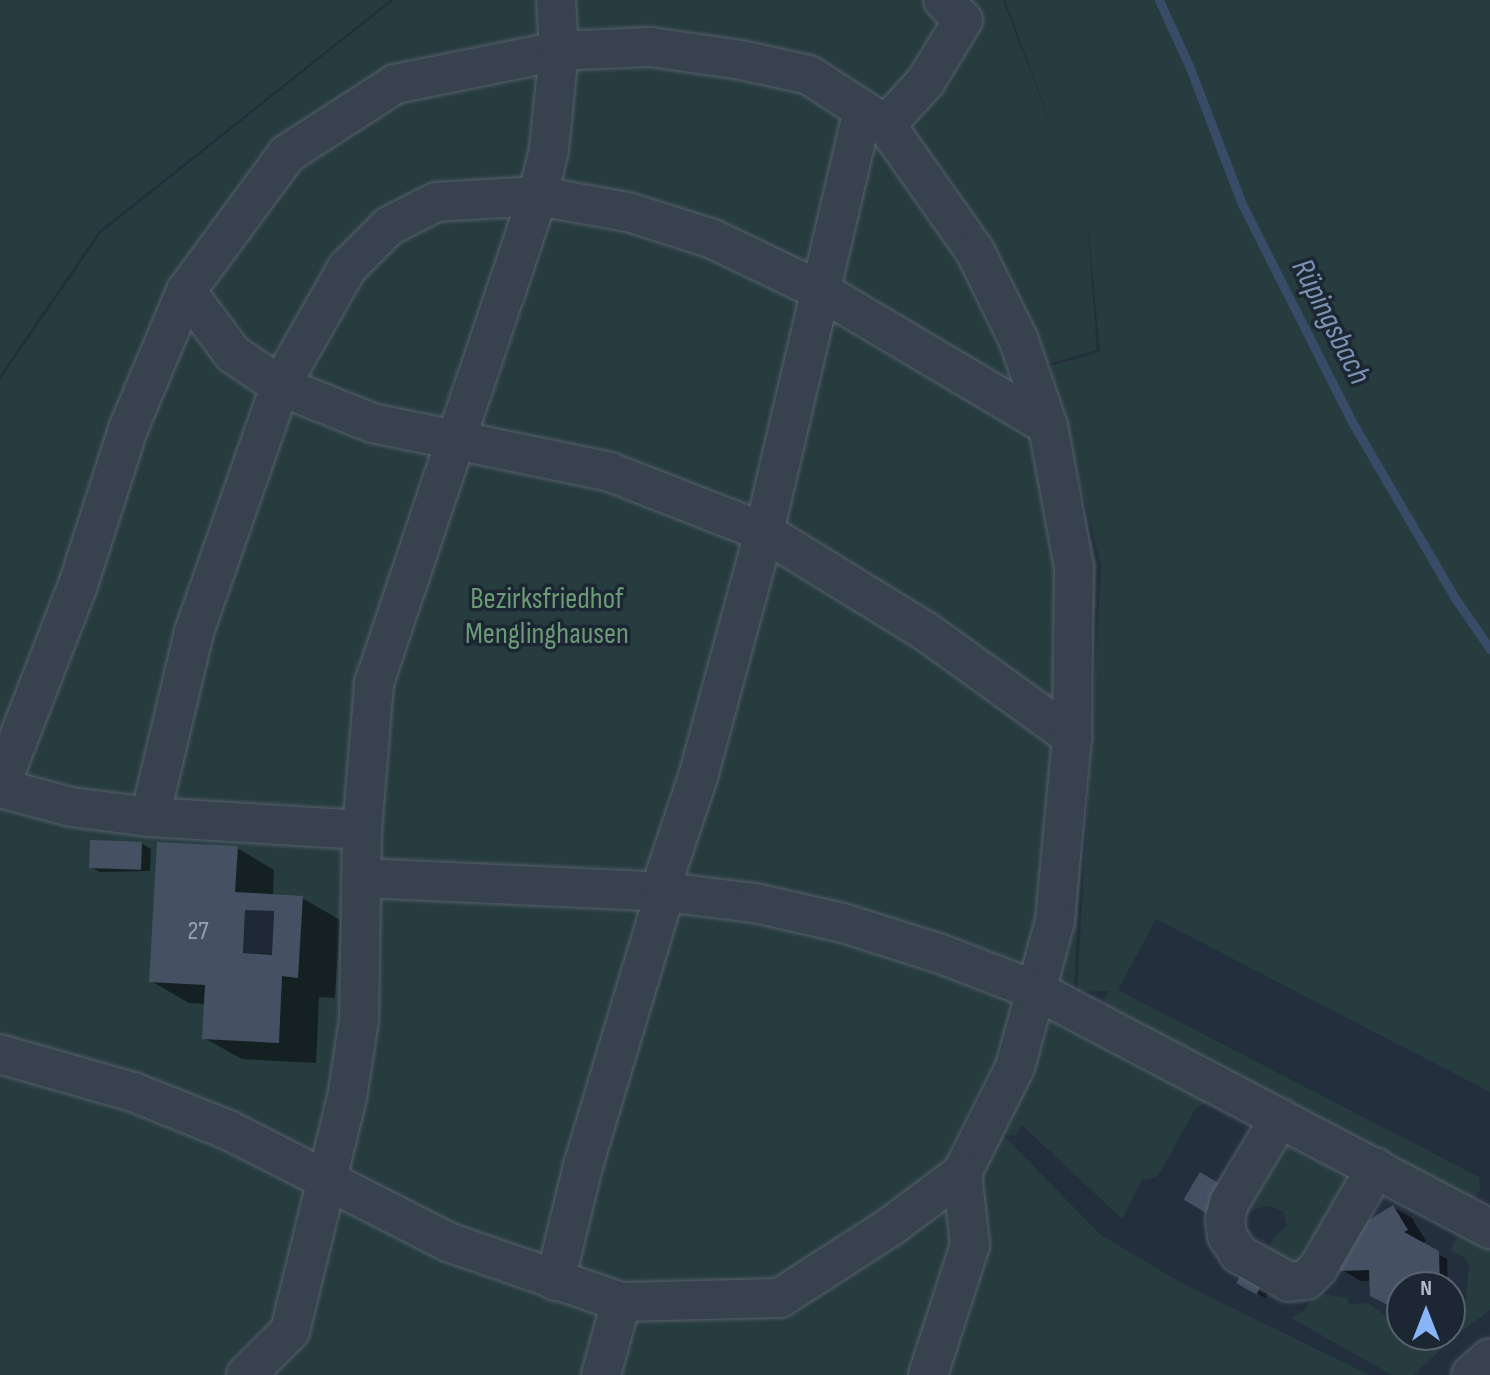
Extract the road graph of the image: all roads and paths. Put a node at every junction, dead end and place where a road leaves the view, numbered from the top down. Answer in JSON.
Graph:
{"nodes":[{"id":1,"x":556,"y":0,"type":"edge"},
{"id":2,"x":943,"y":0,"type":"edge"},
{"id":3,"x":559,"y":51,"type":"junction"},
{"id":4,"x":875,"y":118,"type":"junction"},
{"id":5,"x":538,"y":196,"type":"junction"},
{"id":6,"x":186,"y":291,"type":"junction"},
{"id":7,"x":821,"y":291,"type":"junction"},
{"id":8,"x":280,"y":386,"type":"junction"},
{"id":9,"x":1048,"y":426,"type":"junction"},
{"id":10,"x":456,"y":441,"type":"junction"},
{"id":11,"x":764,"y":532,"type":"junction"},
{"id":12,"x":1072,"y":737,"type":"junction"},
{"id":13,"x":0,"y":787,"type":"edge"},
{"id":14,"x":150,"y":817,"type":"junction"},
{"id":15,"x":362,"y":830,"type":"junction"},
{"id":16,"x":362,"y":878,"type":"junction"},
{"id":17,"x":665,"y":892,"type":"junction"},
{"id":18,"x":1037,"y":991,"type":"junction"},
{"id":19,"x":0,"y":1054,"type":"edge"},
{"id":20,"x":1280,"y":1118,"type":"junction"},
{"id":21,"x":1376,"y":1168,"type":"junction"},
{"id":22,"x":962,"y":1173,"type":"junction"},
{"id":23,"x":328,"y":1179,"type":"junction"},
{"id":24,"x":1490,"y":1229,"type":"edge"},
{"id":25,"x":555,"y":1281,"type":"junction"},
{"id":26,"x":621,"y":1302,"type":"junction"},
{"id":27,"x":1490,"y":1358,"type":"edge"},
{"id":28,"x":246,"y":1375,"type":"edge"},
{"id":29,"x":601,"y":1375,"type":"edge"},
{"id":30,"x":928,"y":1375,"type":"edge"},
{"id":31,"x":1471,"y":1375,"type":"edge"}],
"edges":[{"from":1,"to":3,"type":"street"},
{"from":2,"to":4,"type":"street"},
{"from":3,"to":4,"type":"street"},
{"from":3,"to":5,"type":"street"},
{"from":3,"to":6,"type":"street"},
{"from":4,"to":7,"type":"street"},
{"from":4,"to":9,"type":"street"},
{"from":5,"to":7,"type":"street"},
{"from":5,"to":8,"type":"street"},
{"from":5,"to":10,"type":"street"},
{"from":6,"to":8,"type":"street"},
{"from":6,"to":13,"type":"street"},
{"from":7,"to":9,"type":"street"},
{"from":7,"to":11,"type":"street"},
{"from":8,"to":10,"type":"street"},
{"from":8,"to":14,"type":"street"},
{"from":9,"to":12,"type":"street"},
{"from":10,"to":11,"type":"street"},
{"from":10,"to":15,"type":"street"},
{"from":11,"to":12,"type":"street"},
{"from":11,"to":17,"type":"street"},
{"from":12,"to":18,"type":"street"},
{"from":13,"to":14,"type":"street"},
{"from":14,"to":15,"type":"street"},
{"from":15,"to":16,"type":"street"},
{"from":16,"to":17,"type":"street"},
{"from":16,"to":23,"type":"street"},
{"from":17,"to":18,"type":"street"},
{"from":17,"to":25,"type":"street"},
{"from":18,"to":20,"type":"street"},
{"from":18,"to":22,"type":"street"},
{"from":19,"to":23,"type":"street"},
{"from":20,"to":21,"type":"street"},
{"from":20,"to":21,"type":"street"},
{"from":21,"to":24,"type":"street"},
{"from":22,"to":26,"type":"street"},
{"from":22,"to":30,"type":"street"},
{"from":23,"to":25,"type":"street"},
{"from":23,"to":28,"type":"street"},
{"from":25,"to":26,"type":"street"},
{"from":26,"to":29,"type":"street"},
{"from":27,"to":31,"type":"street"}]}
